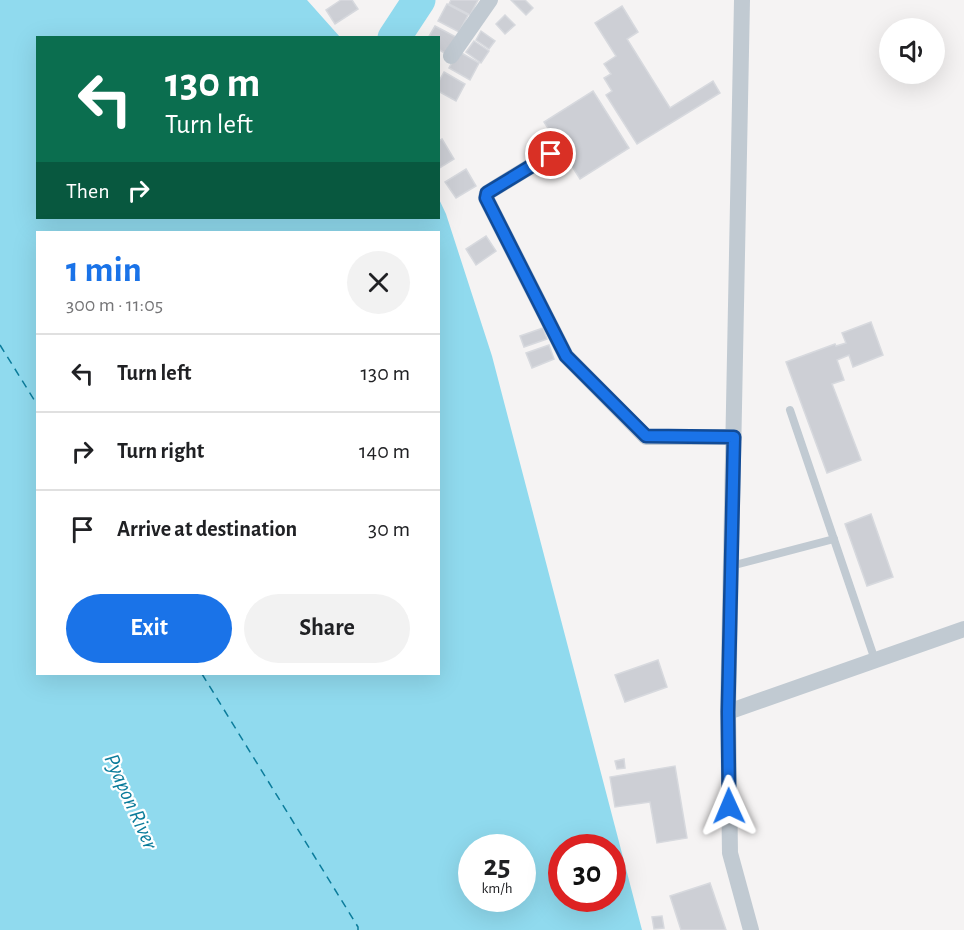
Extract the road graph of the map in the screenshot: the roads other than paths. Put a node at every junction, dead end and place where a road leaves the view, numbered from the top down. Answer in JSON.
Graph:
{"nodes":[{"id":1,"x":490,"y":0,"type":"edge"},
{"id":2,"x":742,"y":0,"type":"edge"},
{"id":3,"x":450,"y":56,"type":"dead end"},
{"id":4,"x":551,"y":154,"type":"dead end"},
{"id":5,"x":790,"y":410,"type":"dead end"},
{"id":6,"x":734,"y":437,"type":"junction"},
{"id":7,"x":834,"y":539,"type":"junction"},
{"id":8,"x":731,"y":566,"type":"junction"},
{"id":9,"x":964,"y":628,"type":"edge"},
{"id":10,"x":875,"y":660,"type":"junction"},
{"id":11,"x":728,"y":712,"type":"junction"},
{"id":12,"x":752,"y":930,"type":"edge"}],
"edges":[{"from":1,"to":3,"type":"street"},
{"from":2,"to":6,"type":"street"},
{"from":4,"to":6,"type":"street"},
{"from":5,"to":7,"type":"lane"},
{"from":6,"to":8,"type":"street"},
{"from":7,"to":8,"type":"lane"},
{"from":7,"to":10,"type":"lane"},
{"from":8,"to":11,"type":"street"},
{"from":9,"to":10,"type":"street"},
{"from":10,"to":11,"type":"street"},
{"from":11,"to":12,"type":"street"}]}
